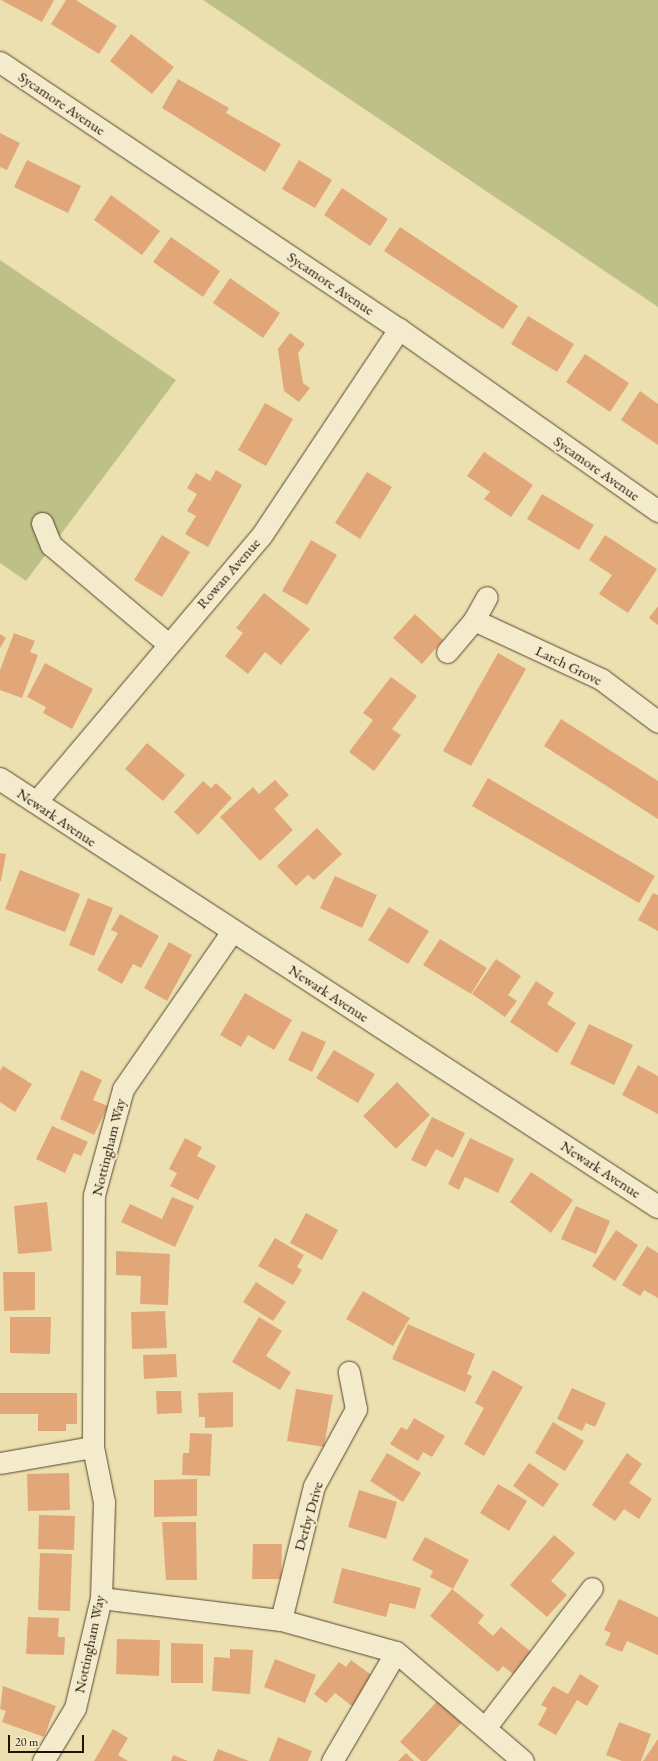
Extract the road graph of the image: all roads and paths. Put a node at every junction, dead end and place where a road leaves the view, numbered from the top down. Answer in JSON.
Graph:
{"nodes":[{"id":1,"x":0,"y":62,"type":"edge"},
{"id":2,"x":399,"y":329,"type":"junction"},
{"id":3,"x":658,"y":511,"type":"edge"},
{"id":4,"x":42,"y":523,"type":"dead end"},
{"id":5,"x":487,"y":597,"type":"dead end"},
{"id":6,"x":474,"y":620,"type":"junction"},
{"id":7,"x":168,"y":644,"type":"junction"},
{"id":8,"x":447,"y":652,"type":"dead end"},
{"id":9,"x":658,"y":722,"type":"edge"},
{"id":10,"x":0,"y":779,"type":"edge"},
{"id":11,"x":36,"y":802,"type":"junction"},
{"id":12,"x":233,"y":930,"type":"junction"},
{"id":13,"x":658,"y":1206,"type":"edge"},
{"id":14,"x":349,"y":1372,"type":"dead end"},
{"id":15,"x":93,"y":1447,"type":"junction"},
{"id":16,"x":0,"y":1463,"type":"edge"},
{"id":17,"x":592,"y":1588,"type":"dead end"},
{"id":18,"x":101,"y":1598,"type":"junction"},
{"id":19,"x":281,"y":1620,"type":"junction"},
{"id":20,"x":396,"y":1652,"type":"junction"},
{"id":21,"x":485,"y":1728,"type":"junction"},
{"id":22,"x":43,"y":1761,"type":"edge"},
{"id":23,"x":332,"y":1761,"type":"edge"},
{"id":24,"x":523,"y":1761,"type":"edge"}],
"edges":[{"from":1,"to":2,"type":"street","name":"Sycamore Avenue"},
{"from":2,"to":3,"type":"street","name":"Sycamore Avenue"},
{"from":2,"to":7,"type":"street","name":"Rowan Avenue"},
{"from":4,"to":7,"type":"street"},
{"from":5,"to":6,"type":"street"},
{"from":6,"to":8,"type":"street"},
{"from":6,"to":9,"type":"street","name":"Larch Grove"},
{"from":7,"to":11,"type":"street","name":"Rowan Avenue"},
{"from":10,"to":11,"type":"street","name":"Newark Avenue"},
{"from":11,"to":12,"type":"street","name":"Newark Avenue"},
{"from":12,"to":13,"type":"street","name":"Newark Avenue"},
{"from":12,"to":15,"type":"street","name":"Nottingham Way"},
{"from":14,"to":19,"type":"street","name":"Derby Drive"},
{"from":15,"to":16,"type":"street"},
{"from":15,"to":18,"type":"street","name":"Nottingham Way"},
{"from":17,"to":21,"type":"street"},
{"from":18,"to":19,"type":"street"},
{"from":18,"to":22,"type":"street","name":"Nottingham Way"},
{"from":19,"to":20,"type":"street"},
{"from":20,"to":21,"type":"street"},
{"from":20,"to":23,"type":"street"},
{"from":21,"to":24,"type":"street"}]}
